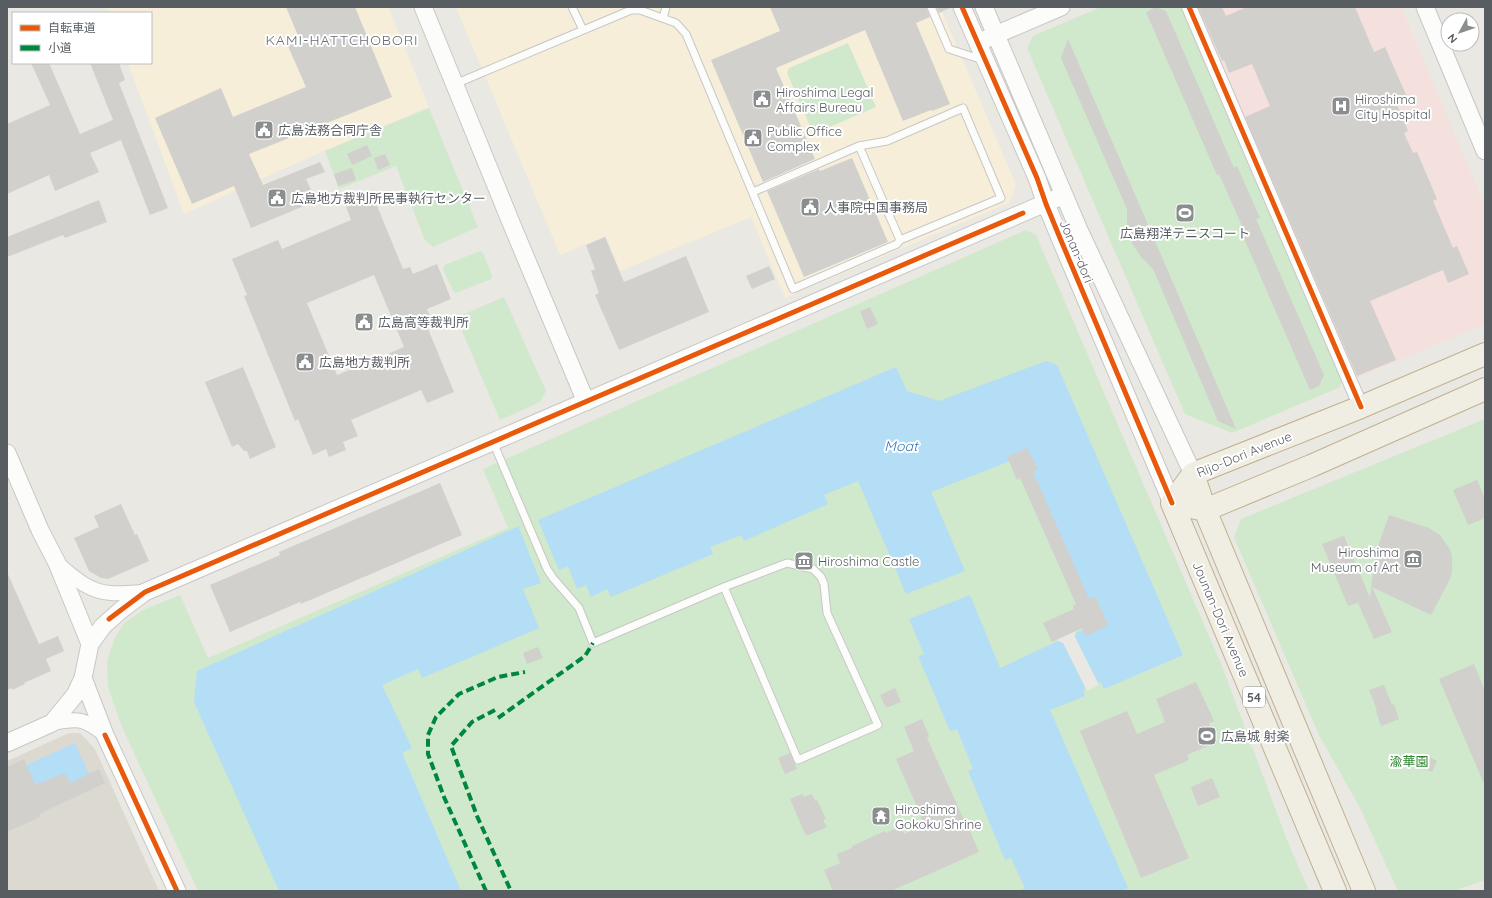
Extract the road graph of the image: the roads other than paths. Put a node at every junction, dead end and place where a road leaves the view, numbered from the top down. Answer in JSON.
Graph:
{"nodes":[{"id":1,"x":423,"y":7,"type":"edge"},
{"id":2,"x":572,"y":7,"type":"edge"},
{"id":3,"x":666,"y":7,"type":"edge"},
{"id":4,"x":931,"y":7,"type":"edge"},
{"id":5,"x":962,"y":7,"type":"edge"},
{"id":6,"x":984,"y":7,"type":"edge"},
{"id":7,"x":1061,"y":7,"type":"edge"},
{"id":8,"x":1189,"y":7,"type":"edge"},
{"id":9,"x":1425,"y":7,"type":"edge"},
{"id":10,"x":640,"y":8,"type":"edge"},
{"id":11,"x":663,"y":18,"type":"junction"},
{"id":12,"x":583,"y":30,"type":"junction"},
{"id":13,"x":996,"y":35,"type":"junction"},
{"id":14,"x":977,"y":42,"type":"junction"},
{"id":15,"x":985,"y":61,"type":"junction"},
{"id":16,"x":454,"y":84,"type":"junction"},
{"id":17,"x":859,"y":146,"type":"junction"},
{"id":18,"x":1485,"y":151,"type":"edge"},
{"id":19,"x":753,"y":192,"type":"junction"},
{"id":20,"x":1064,"y":195,"type":"junction"},
{"id":21,"x":1046,"y":204,"type":"junction"},
{"id":22,"x":900,"y":240,"type":"junction"},
{"id":23,"x":1485,"y":354,"type":"edge"},
{"id":24,"x":1485,"y":389,"type":"edge"},
{"id":25,"x":586,"y":402,"type":"junction"},
{"id":26,"x":1361,"y":406,"type":"junction"},
{"id":27,"x":493,"y":442,"type":"junction"},
{"id":28,"x":7,"y":453,"type":"edge"},
{"id":29,"x":1193,"y":474,"type":"junction"},
{"id":30,"x":1172,"y":503,"type":"junction"},
{"id":31,"x":1205,"y":510,"type":"junction"},
{"id":32,"x":57,"y":563,"type":"junction"},
{"id":33,"x":724,"y":587,"type":"junction"},
{"id":34,"x":145,"y":592,"type":"junction"},
{"id":35,"x":90,"y":644,"type":"junction"},
{"id":36,"x":83,"y":678,"type":"junction"},
{"id":37,"x":52,"y":723,"type":"junction"},
{"id":38,"x":105,"y":735,"type":"junction"},
{"id":39,"x":7,"y":743,"type":"edge"},
{"id":40,"x":177,"y":891,"type":"edge"},
{"id":41,"x":1335,"y":891,"type":"edge"},
{"id":42,"x":1364,"y":891,"type":"edge"}],
"edges":[{"from":1,"to":16,"type":"street"},
{"from":2,"to":12,"type":"lane"},
{"from":3,"to":11,"type":"lane"},
{"from":4,"to":15,"type":"lane"},
{"from":5,"to":14,"type":"street","name":"Jonan-dori"},
{"from":6,"to":13,"type":"street","name":"Jonan-dori"},
{"from":7,"to":13,"type":"street"},
{"from":8,"to":26,"type":"street"},
{"from":9,"to":18,"type":"street"},
{"from":10,"to":11,"type":"lane"},
{"from":10,"to":12,"type":"lane"},
{"from":11,"to":19,"type":"lane"},
{"from":12,"to":16,"type":"lane"},
{"from":13,"to":14,"type":"street"},
{"from":13,"to":20,"type":"street","name":"Jonan-dori"},
{"from":14,"to":15,"type":"street","name":"Jonan-dori"},
{"from":15,"to":21,"type":"street","name":"Jonan-dori"},
{"from":16,"to":25,"type":"street"},
{"from":17,"to":19,"type":"lane"},
{"from":17,"to":22,"type":"lane"},
{"from":17,"to":22,"type":"lane"},
{"from":19,"to":22,"type":"lane"},
{"from":20,"to":21,"type":"street"},
{"from":20,"to":29,"type":"street","name":"Jonan-dori"},
{"from":21,"to":25,"type":"street"},
{"from":21,"to":30,"type":"street","name":"Jonan-dori"},
{"from":23,"to":26,"type":"highway","name":"Rijo-Dori Avenue"},
{"from":24,"to":31,"type":"highway"},
{"from":25,"to":27,"type":"street"},
{"from":26,"to":29,"type":"highway","name":"Rijo-Dori Avenue"},
{"from":27,"to":33,"type":"lane"},
{"from":27,"to":34,"type":"street"},
{"from":28,"to":32,"type":"street"},
{"from":29,"to":30,"type":"highway","name":"Rijo-Dori Avenue"},
{"from":29,"to":31,"type":"highway","name":"Jounan-Dori Avenue"},
{"from":30,"to":31,"type":"highway"},
{"from":30,"to":41,"type":"highway","name":"Jounan-Dori Avenue","number":"54"},
{"from":31,"to":42,"type":"highway","name":"Jounan-Dori Avenue","number":"54"},
{"from":32,"to":34,"type":"street"},
{"from":32,"to":35,"type":"street"},
{"from":33,"to":33,"type":"lane"},
{"from":34,"to":35,"type":"street"},
{"from":35,"to":36,"type":"street"},
{"from":36,"to":37,"type":"street"},
{"from":36,"to":38,"type":"street"},
{"from":37,"to":38,"type":"street"},
{"from":37,"to":39,"type":"street"},
{"from":38,"to":40,"type":"street"}]}
